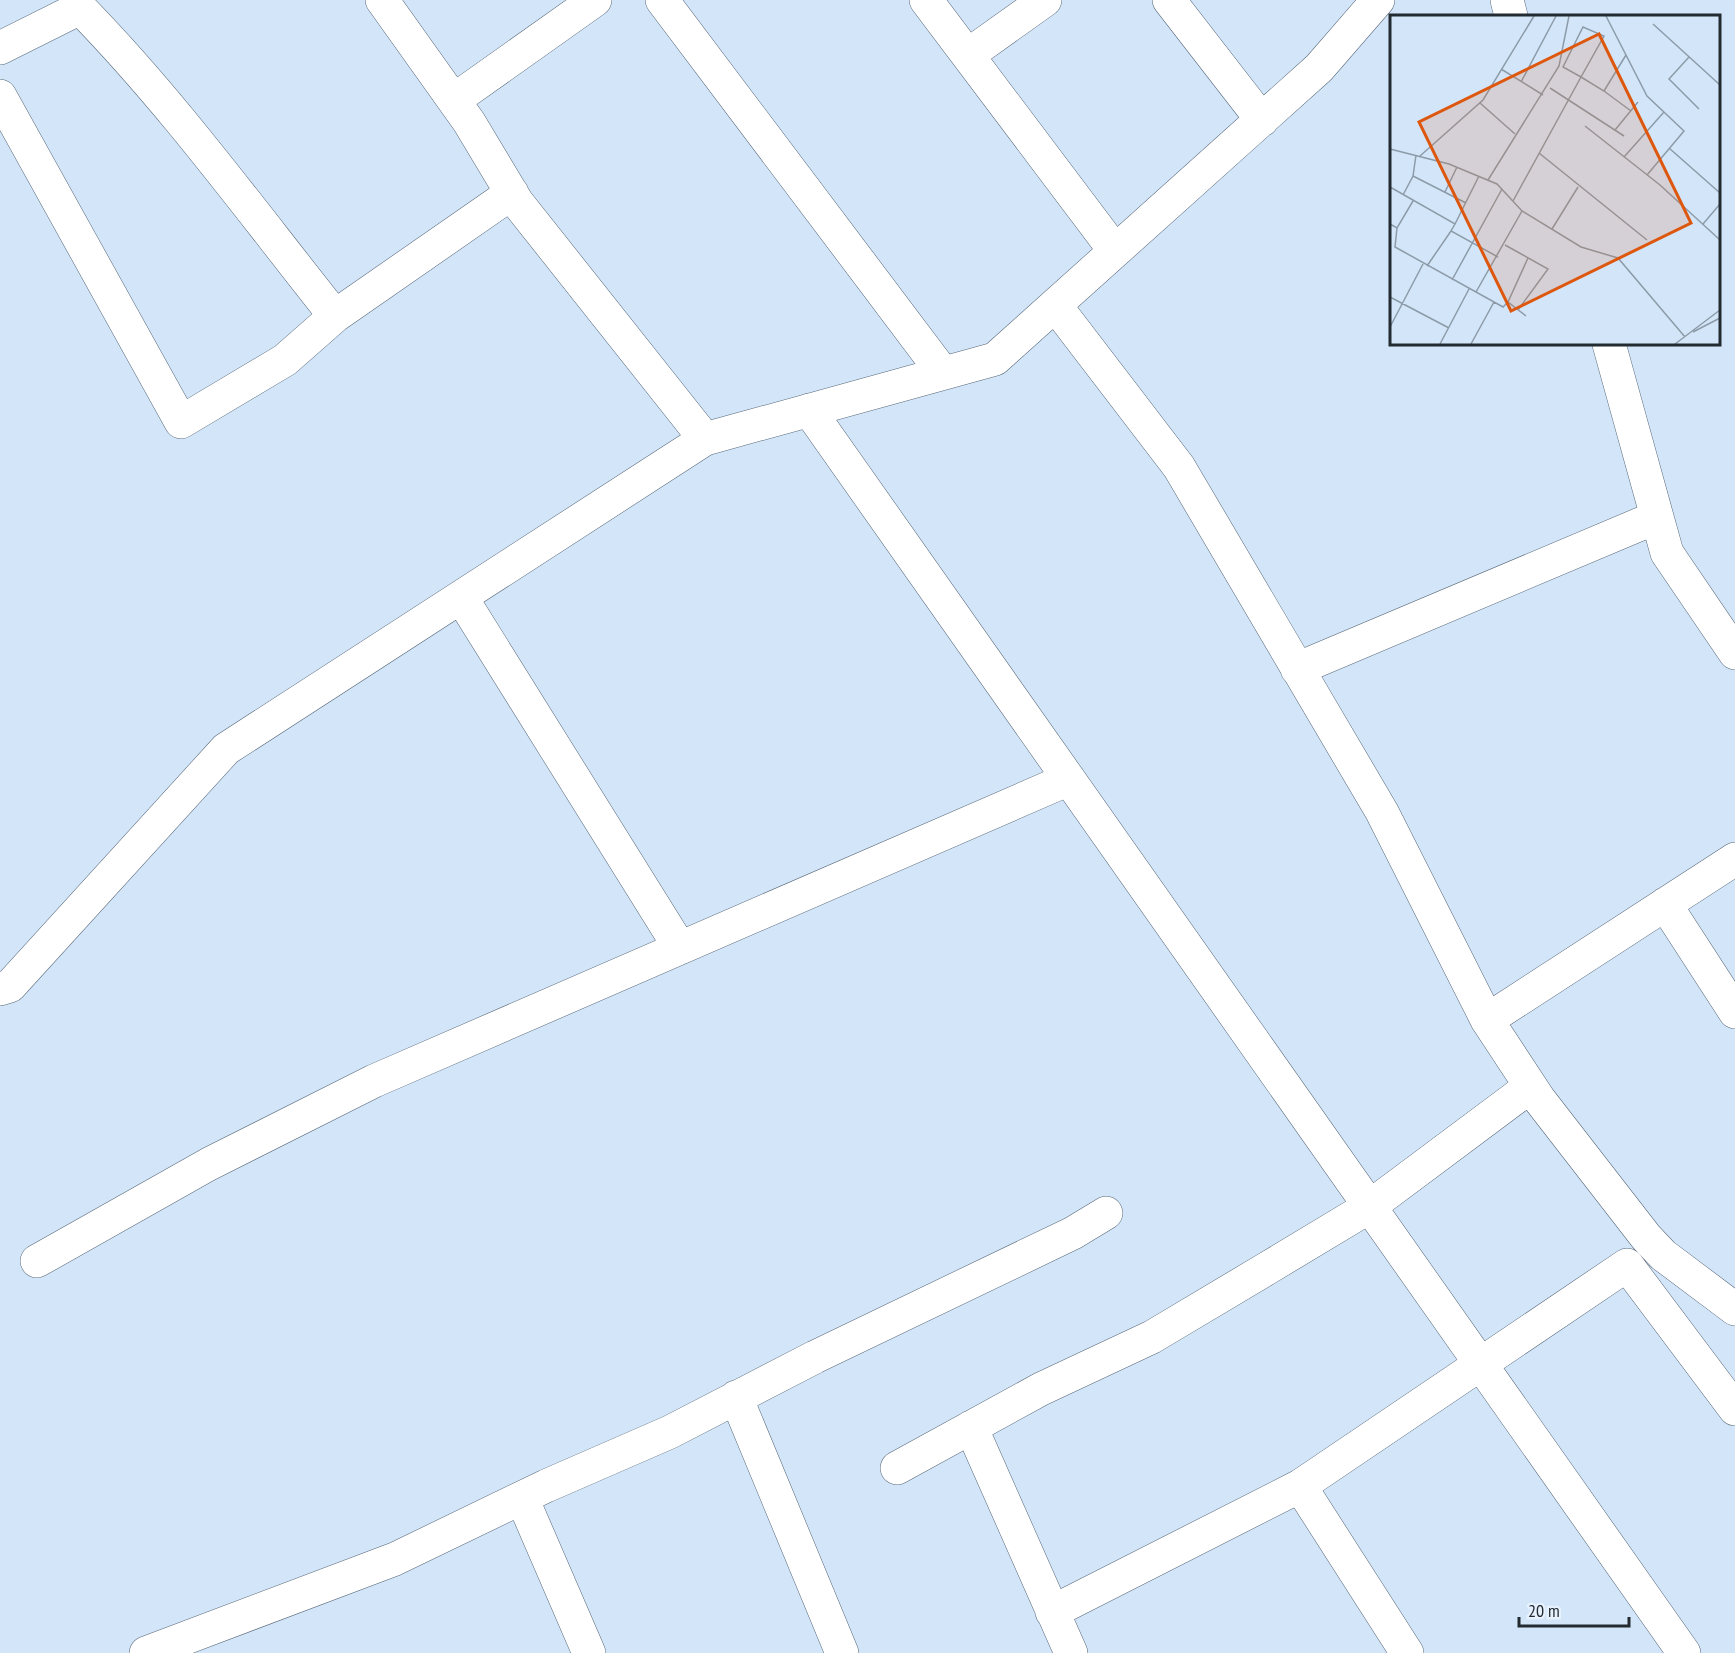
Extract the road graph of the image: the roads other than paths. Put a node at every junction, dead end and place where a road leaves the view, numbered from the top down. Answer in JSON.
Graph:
{"nodes":[{"id":1,"x":382,"y":0,"type":"edge"},
{"id":2,"x":595,"y":0,"type":"edge"},
{"id":3,"x":662,"y":0,"type":"edge"},
{"id":4,"x":926,"y":0,"type":"edge"},
{"id":5,"x":1045,"y":0,"type":"edge"},
{"id":6,"x":1169,"y":0,"type":"edge"},
{"id":7,"x":1378,"y":0,"type":"edge"},
{"id":8,"x":1507,"y":0,"type":"edge"},
{"id":9,"x":77,"y":4,"type":"edge"},
{"id":10,"x":1511,"y":15,"type":"edge"},
{"id":11,"x":0,"y":48,"type":"edge"},
{"id":12,"x":968,"y":56,"type":"junction"},
{"id":13,"x":0,"y":96,"type":"edge"},
{"id":14,"x":454,"y":100,"type":"junction"},
{"id":15,"x":1262,"y":120,"type":"junction"},
{"id":16,"x":512,"y":193,"type":"junction"},
{"id":17,"x":1115,"y":251,"type":"junction"},
{"id":18,"x":1055,"y":305,"type":"junction"},
{"id":19,"x":335,"y":316,"type":"junction"},
{"id":20,"x":1609,"y":345,"type":"edge"},
{"id":21,"x":943,"y":373,"type":"junction"},
{"id":22,"x":809,"y":410,"type":"junction"},
{"id":23,"x":705,"y":439,"type":"junction"},
{"id":24,"x":1657,"y":517,"type":"junction"},
{"id":25,"x":461,"y":597,"type":"junction"},
{"id":26,"x":1735,"y":653,"type":"edge"},
{"id":27,"x":1298,"y":669,"type":"junction"},
{"id":28,"x":1069,"y":780,"type":"junction"},
{"id":29,"x":1735,"y":859,"type":"edge"},
{"id":30,"x":1665,"y":904,"type":"junction"},
{"id":31,"x":680,"y":948,"type":"junction"},
{"id":32,"x":0,"y":988,"type":"edge"},
{"id":33,"x":1735,"y":1012,"type":"edge"},
{"id":34,"x":1487,"y":1020,"type":"junction"},
{"id":35,"x":1519,"y":1095,"type":"dead end"},
{"id":36,"x":1370,"y":1207,"type":"junction"},
{"id":37,"x":1106,"y":1214,"type":"dead end"},
{"id":38,"x":37,"y":1261,"type":"dead end"},
{"id":39,"x":1735,"y":1309,"type":"edge"},
{"id":40,"x":1480,"y":1364,"type":"junction"},
{"id":41,"x":736,"y":1397,"type":"junction"},
{"id":42,"x":1735,"y":1409,"type":"edge"},
{"id":43,"x":971,"y":1427,"type":"junction"},
{"id":44,"x":897,"y":1468,"type":"dead end"},
{"id":45,"x":1300,"y":1486,"type":"junction"},
{"id":46,"x":522,"y":1498,"type":"junction"},
{"id":47,"x":1052,"y":1612,"type":"junction"},
{"id":48,"x":146,"y":1653,"type":"edge"},
{"id":49,"x":589,"y":1653,"type":"edge"},
{"id":50,"x":842,"y":1653,"type":"edge"},
{"id":51,"x":1071,"y":1653,"type":"edge"},
{"id":52,"x":1407,"y":1653,"type":"edge"},
{"id":53,"x":1683,"y":1653,"type":"edge"}],
"edges":[{"from":1,"to":14,"type":"street"},
{"from":2,"to":14,"type":"street"},
{"from":3,"to":21,"type":"street"},
{"from":4,"to":12,"type":"street"},
{"from":5,"to":12,"type":"street"},
{"from":6,"to":15,"type":"street"},
{"from":7,"to":15,"type":"street"},
{"from":8,"to":10,"type":"street"},
{"from":9,"to":11,"type":"street"},
{"from":9,"to":19,"type":"street"},
{"from":12,"to":17,"type":"street"},
{"from":13,"to":19,"type":"street"},
{"from":14,"to":16,"type":"street"},
{"from":15,"to":17,"type":"street"},
{"from":16,"to":19,"type":"street"},
{"from":16,"to":23,"type":"street"},
{"from":17,"to":18,"type":"street"},
{"from":18,"to":21,"type":"street"},
{"from":18,"to":27,"type":"street"},
{"from":20,"to":24,"type":"street"},
{"from":21,"to":22,"type":"street"},
{"from":22,"to":23,"type":"street"},
{"from":22,"to":28,"type":"street"},
{"from":23,"to":25,"type":"street"},
{"from":24,"to":26,"type":"street"},
{"from":24,"to":27,"type":"street"},
{"from":25,"to":31,"type":"street"},
{"from":25,"to":32,"type":"street"},
{"from":27,"to":34,"type":"street"},
{"from":28,"to":31,"type":"street"},
{"from":28,"to":36,"type":"street"},
{"from":29,"to":30,"type":"street"},
{"from":30,"to":33,"type":"street"},
{"from":30,"to":34,"type":"street"},
{"from":31,"to":38,"type":"street"},
{"from":34,"to":39,"type":"street"},
{"from":35,"to":36,"type":"street"},
{"from":36,"to":40,"type":"street"},
{"from":36,"to":43,"type":"street"},
{"from":37,"to":41,"type":"street"},
{"from":40,"to":42,"type":"street"},
{"from":40,"to":45,"type":"street"},
{"from":40,"to":53,"type":"street"},
{"from":41,"to":46,"type":"street"},
{"from":41,"to":50,"type":"street"},
{"from":43,"to":44,"type":"street"},
{"from":43,"to":47,"type":"street"},
{"from":45,"to":47,"type":"street"},
{"from":45,"to":52,"type":"street"},
{"from":46,"to":48,"type":"street"},
{"from":46,"to":49,"type":"street"},
{"from":47,"to":51,"type":"street"}]}
